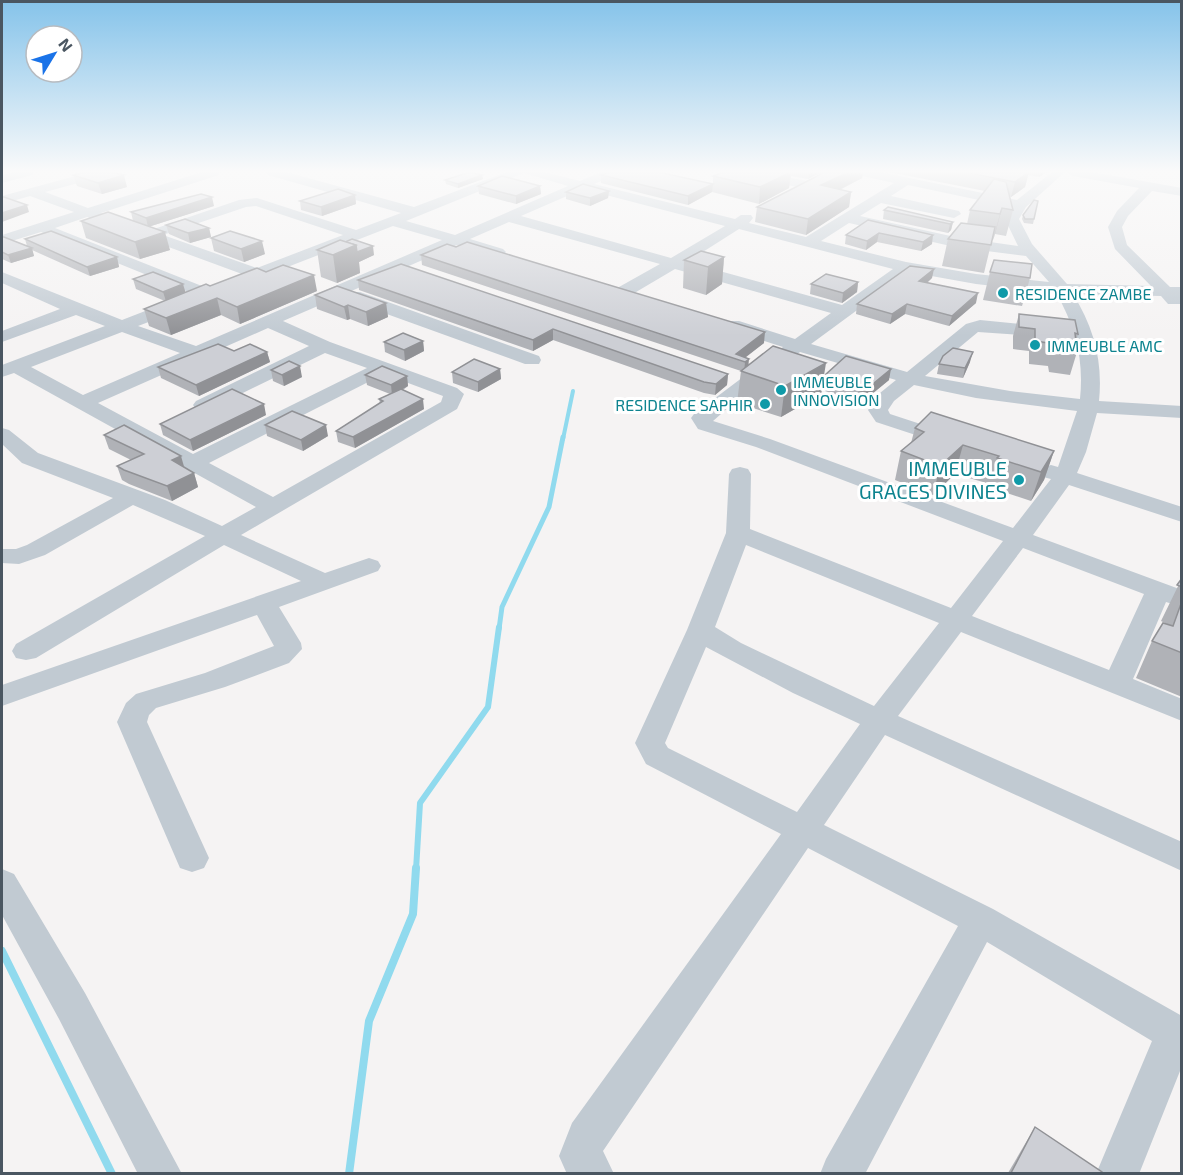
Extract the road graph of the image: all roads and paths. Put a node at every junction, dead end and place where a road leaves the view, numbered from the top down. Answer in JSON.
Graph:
{"nodes":[{"id":1,"x":41,"y":227,"type":"joint"},
{"id":2,"x":128,"y":227,"type":"edge"},
{"id":3,"x":171,"y":227,"type":"edge"},
{"id":4,"x":332,"y":227,"type":"edge"},
{"id":5,"x":377,"y":227,"type":"edge"},
{"id":6,"x":413,"y":227,"type":"edge"},
{"id":7,"x":484,"y":227,"type":"edge"},
{"id":8,"x":543,"y":227,"type":"edge"},
{"id":9,"x":732,"y":227,"type":"edge"},
{"id":10,"x":747,"y":227,"type":"edge"},
{"id":11,"x":833,"y":227,"type":"edge"},
{"id":12,"x":887,"y":227,"type":"edge"},
{"id":13,"x":1014,"y":227,"type":"edge"},
{"id":14,"x":1115,"y":227,"type":"edge"},
{"id":15,"x":148,"y":234,"type":"junction"},
{"id":16,"x":357,"y":235,"type":"junction"},
{"id":17,"x":456,"y":239,"type":"junction"},
{"id":18,"x":2,"y":240,"type":"edge"},
{"id":19,"x":809,"y":242,"type":"junction"},
{"id":20,"x":211,"y":244,"type":"edge"},
{"id":21,"x":193,"y":250,"type":"junction"},
{"id":22,"x":1031,"y":252,"type":"junction"},
{"id":23,"x":513,"y":256,"type":"edge"},
{"id":24,"x":674,"y":263,"type":"junction"},
{"id":25,"x":398,"y":264,"type":"junction"},
{"id":26,"x":906,"y":267,"type":"junction"},
{"id":27,"x":263,"y":271,"type":"junction"},
{"id":28,"x":419,"y":272,"type":"edge"},
{"id":29,"x":292,"y":275,"type":"edge"},
{"id":30,"x":3,"y":279,"type":"edge"},
{"id":31,"x":315,"y":283,"type":"edge"},
{"id":32,"x":1062,"y":289,"type":"junction"},
{"id":33,"x":337,"y":290,"type":"junction"},
{"id":34,"x":1175,"y":293,"type":"edge"},
{"id":35,"x":206,"y":294,"type":"junction"},
{"id":36,"x":647,"y":298,"type":"edge"},
{"id":37,"x":52,"y":300,"type":"junction"},
{"id":38,"x":32,"y":307,"type":"dead end"},
{"id":39,"x":77,"y":309,"type":"junction"},
{"id":40,"x":1182,"y":309,"type":"edge"},
{"id":41,"x":845,"y":311,"type":"junction"},
{"id":42,"x":267,"y":321,"type":"junction"},
{"id":43,"x":723,"y":321,"type":"edge"},
{"id":44,"x":124,"y":326,"type":"junction"},
{"id":45,"x":1085,"y":336,"type":"junction"},
{"id":46,"x":2,"y":337,"type":"edge"},
{"id":47,"x":798,"y":345,"type":"junction"},
{"id":48,"x":324,"y":346,"type":"junction"},
{"id":49,"x":197,"y":353,"type":"junction"},
{"id":50,"x":532,"y":360,"type":"dead end"},
{"id":51,"x":384,"y":366,"type":"junction"},
{"id":52,"x":9,"y":369,"type":"edge"},
{"id":53,"x":724,"y":374,"type":"edge"},
{"id":54,"x":910,"y":378,"type":"junction"},
{"id":55,"x":746,"y":382,"type":"junction"},
{"id":56,"x":83,"y":402,"type":"junction"},
{"id":57,"x":1090,"y":406,"type":"junction"},
{"id":58,"x":1182,"y":412,"type":"edge"},
{"id":59,"x":186,"y":414,"type":"edge"},
{"id":60,"x":165,"y":424,"type":"edge"},
{"id":61,"x":143,"y":434,"type":"junction"},
{"id":62,"x":2,"y":437,"type":"edge"},
{"id":63,"x":969,"y":445,"type":"edge"},
{"id":64,"x":194,"y":462,"type":"junction"},
{"id":65,"x":1033,"y":466,"type":"edge"},
{"id":66,"x":740,"y":474,"type":"dead end"},
{"id":67,"x":1065,"y":476,"type":"junction"},
{"id":68,"x":131,"y":497,"type":"junction"},
{"id":69,"x":272,"y":506,"type":"junction"},
{"id":70,"x":1182,"y":515,"type":"edge"},
{"id":71,"x":738,"y":533,"type":"junction"},
{"id":72,"x":222,"y":537,"type":"junction"},
{"id":73,"x":1016,"y":539,"type":"junction"},
{"id":74,"x":2,"y":556,"type":"edge"},
{"id":75,"x":369,"y":566,"type":"dead end"},
{"id":76,"x":323,"y":582,"type":"junction"},
{"id":77,"x":1170,"y":595,"type":"edge"},
{"id":78,"x":264,"y":604,"type":"junction"},
{"id":79,"x":955,"y":619,"type":"junction"},
{"id":80,"x":700,"y":630,"type":"junction"},
{"id":81,"x":26,"y":651,"type":"dead end"},
{"id":82,"x":1117,"y":684,"type":"junction"},
{"id":83,"x":2,"y":696,"type":"edge"},
{"id":84,"x":1182,"y":711,"type":"edge"},
{"id":85,"x":880,"y":719,"type":"junction"},
{"id":86,"x":801,"y":831,"type":"junction"},
{"id":87,"x":1182,"y":857,"type":"edge"},
{"id":88,"x":192,"y":858,"type":"dead end"},
{"id":89,"x":2,"y":884,"type":"edge"},
{"id":90,"x":980,"y":920,"type":"junction"},
{"id":91,"x":1178,"y":1035,"type":"edge"},
{"id":92,"x":161,"y":1173,"type":"edge"},
{"id":93,"x":593,"y":1173,"type":"edge"},
{"id":94,"x":841,"y":1173,"type":"edge"},
{"id":95,"x":1117,"y":1173,"type":"edge"}],
"edges":[{"from":1,"to":18,"type":"street"},
{"from":1,"to":35,"type":"street"},
{"from":2,"to":15,"type":"street"},
{"from":3,"to":15,"type":"street"},
{"from":4,"to":16,"type":"street"},
{"from":5,"to":16,"type":"street"},
{"from":6,"to":17,"type":"street"},
{"from":7,"to":17,"type":"street"},
{"from":8,"to":24,"type":"street"},
{"from":9,"to":24,"type":"street"},
{"from":10,"to":19,"type":"street"},
{"from":11,"to":19,"type":"street"},
{"from":12,"to":22,"type":"street"},
{"from":13,"to":22,"type":"street"},
{"from":14,"to":34,"type":"street"},
{"from":15,"to":21,"type":"street"},
{"from":16,"to":27,"type":"street"},
{"from":17,"to":23,"type":"street"},
{"from":17,"to":25,"type":"street"},
{"from":19,"to":26,"type":"street"},
{"from":20,"to":21,"type":"street"},
{"from":21,"to":27,"type":"street"},
{"from":22,"to":32,"type":"street"},
{"from":24,"to":36,"type":"street"},
{"from":24,"to":41,"type":"street"},
{"from":25,"to":28,"type":"street"},
{"from":25,"to":33,"type":"street"},
{"from":26,"to":32,"type":"street"},
{"from":26,"to":41,"type":"street"},
{"from":27,"to":29,"type":"street"},
{"from":27,"to":35,"type":"street"},
{"from":30,"to":37,"type":"street"},
{"from":31,"to":33,"type":"street"},
{"from":32,"to":34,"type":"street"},
{"from":32,"to":45,"type":"street"},
{"from":33,"to":42,"type":"street"},
{"from":33,"to":50,"type":"street"},
{"from":34,"to":40,"type":"street"},
{"from":35,"to":44,"type":"street"},
{"from":37,"to":38,"type":"street"},
{"from":37,"to":39,"type":"street"},
{"from":39,"to":44,"type":"street"},
{"from":39,"to":46,"type":"street"},
{"from":41,"to":47,"type":"street"},
{"from":42,"to":48,"type":"street"},
{"from":42,"to":49,"type":"street"},
{"from":43,"to":47,"type":"street"},
{"from":44,"to":49,"type":"street"},
{"from":44,"to":52,"type":"street"},
{"from":45,"to":54,"type":"street"},
{"from":45,"to":57,"type":"street"},
{"from":47,"to":54,"type":"street"},
{"from":47,"to":55,"type":"street"},
{"from":48,"to":51,"type":"street"},
{"from":48,"to":59,"type":"street"},
{"from":49,"to":56,"type":"street"},
{"from":51,"to":64,"type":"street"},
{"from":51,"to":69,"type":"street"},
{"from":52,"to":56,"type":"street"},
{"from":53,"to":55,"type":"street"},
{"from":54,"to":57,"type":"street"},
{"from":54,"to":63,"type":"street"},
{"from":55,"to":73,"type":"street"},
{"from":56,"to":61,"type":"street"},
{"from":57,"to":58,"type":"street"},
{"from":57,"to":67,"type":"street"},
{"from":60,"to":61,"type":"street"},
{"from":61,"to":64,"type":"street"},
{"from":62,"to":68,"type":"street"},
{"from":64,"to":69,"type":"street"},
{"from":65,"to":67,"type":"street"},
{"from":66,"to":71,"type":"street"},
{"from":67,"to":70,"type":"street"},
{"from":67,"to":73,"type":"street"},
{"from":68,"to":72,"type":"street"},
{"from":68,"to":74,"type":"street"},
{"from":69,"to":72,"type":"street"},
{"from":71,"to":79,"type":"street"},
{"from":71,"to":80,"type":"street"},
{"from":72,"to":76,"type":"street"},
{"from":72,"to":81,"type":"street"},
{"from":73,"to":77,"type":"street"},
{"from":73,"to":79,"type":"street"},
{"from":75,"to":76,"type":"street"},
{"from":76,"to":78,"type":"street"},
{"from":77,"to":82,"type":"street"},
{"from":78,"to":83,"type":"street"},
{"from":78,"to":88,"type":"street"},
{"from":79,"to":82,"type":"street"},
{"from":79,"to":85,"type":"street"},
{"from":80,"to":85,"type":"street"},
{"from":80,"to":86,"type":"street"},
{"from":82,"to":84,"type":"street"},
{"from":85,"to":86,"type":"street"},
{"from":85,"to":87,"type":"street"},
{"from":86,"to":90,"type":"street"},
{"from":86,"to":93,"type":"street"},
{"from":89,"to":92,"type":"street"},
{"from":90,"to":91,"type":"street"},
{"from":90,"to":94,"type":"street"},
{"from":91,"to":95,"type":"street"}]}
